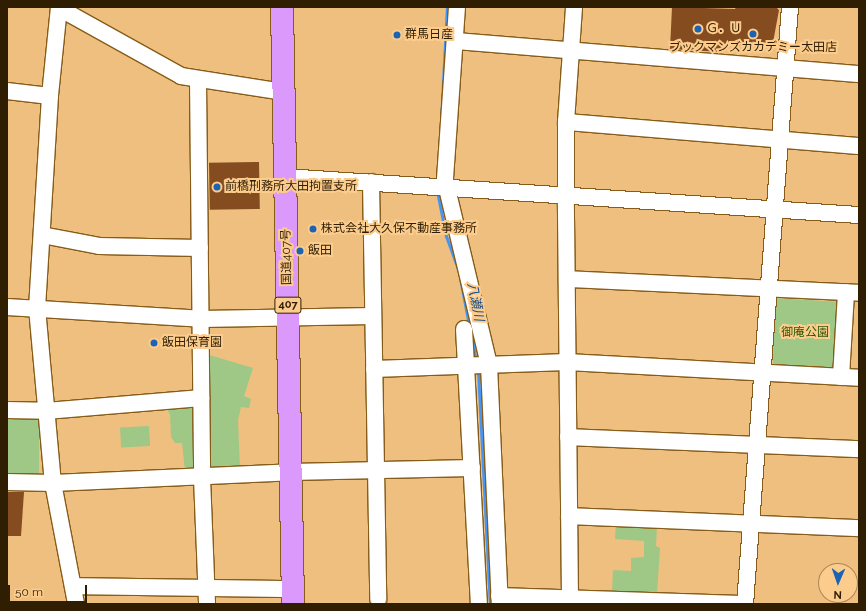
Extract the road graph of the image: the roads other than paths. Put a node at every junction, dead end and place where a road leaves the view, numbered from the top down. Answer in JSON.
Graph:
{"nodes":[{"id":1,"x":59,"y":7,"type":"edge"},
{"id":2,"x":282,"y":7,"type":"edge"},
{"id":3,"x":457,"y":7,"type":"edge"},
{"id":4,"x":574,"y":7,"type":"edge"},
{"id":5,"x":790,"y":7,"type":"edge"},
{"id":6,"x":455,"y":41,"type":"junction"},
{"id":7,"x":571,"y":50,"type":"junction"},
{"id":8,"x":785,"y":67,"type":"junction"},
{"id":9,"x":859,"y":74,"type":"edge"},
{"id":10,"x":198,"y":81,"type":"junction"},
{"id":11,"x":7,"y":91,"type":"edge"},
{"id":12,"x":283,"y":92,"type":"junction"},
{"id":13,"x":50,"y":96,"type":"junction"},
{"id":14,"x":566,"y":122,"type":"junction"},
{"id":15,"x":779,"y":139,"type":"junction"},
{"id":16,"x":859,"y":146,"type":"edge"},
{"id":17,"x":286,"y":177,"type":"junction"},
{"id":18,"x":371,"y":182,"type":"junction"},
{"id":19,"x":447,"y":189,"type":"junction"},
{"id":20,"x":566,"y":194,"type":"junction"},
{"id":21,"x":776,"y":209,"type":"junction"},
{"id":22,"x":859,"y":215,"type":"edge"},
{"id":23,"x":42,"y":235,"type":"junction"},
{"id":24,"x":200,"y":248,"type":"junction"},
{"id":25,"x":566,"y":279,"type":"junction"},
{"id":26,"x":770,"y":287,"type":"junction"},
{"id":27,"x":853,"y":293,"type":"edge"},
{"id":28,"x":7,"y":307,"type":"edge"},
{"id":29,"x":37,"y":308,"type":"junction"},
{"id":30,"x":373,"y":316,"type":"junction"},
{"id":31,"x":288,"y":318,"type":"junction"},
{"id":32,"x":201,"y":319,"type":"junction"},
{"id":33,"x":464,"y":329,"type":"dead end"},
{"id":34,"x":567,"y":362,"type":"junction"},
{"id":35,"x":478,"y":365,"type":"junction"},
{"id":36,"x":374,"y":370,"type":"junction"},
{"id":37,"x":763,"y":373,"type":"junction"},
{"id":38,"x":841,"y":377,"type":"junction"},
{"id":39,"x":859,"y":378,"type":"edge"},
{"id":40,"x":201,"y":398,"type":"junction"},
{"id":41,"x":7,"y":410,"type":"edge"},
{"id":42,"x":46,"y":411,"type":"junction"},
{"id":43,"x":568,"y":437,"type":"junction"},
{"id":44,"x":758,"y":445,"type":"junction"},
{"id":45,"x":859,"y":449,"type":"edge"},
{"id":46,"x":472,"y":468,"type":"junction"},
{"id":47,"x":376,"y":471,"type":"junction"},
{"id":48,"x":291,"y":472,"type":"junction"},
{"id":49,"x":202,"y":478,"type":"junction"},
{"id":50,"x":7,"y":482,"type":"edge"},
{"id":51,"x":53,"y":483,"type":"junction"},
{"id":52,"x":569,"y":516,"type":"junction"},
{"id":53,"x":752,"y":523,"type":"junction"},
{"id":54,"x":859,"y":528,"type":"edge"},
{"id":55,"x":73,"y":586,"type":"junction"},
{"id":56,"x":293,"y":596,"type":"edge"},
{"id":57,"x":206,"y":597,"type":"edge"},
{"id":58,"x":570,"y":598,"type":"junction"},
{"id":59,"x":378,"y":599,"type":"dead end"},
{"id":60,"x":500,"y":600,"type":"edge"},
{"id":61,"x":76,"y":604,"type":"edge"},
{"id":62,"x":479,"y":604,"type":"edge"},
{"id":63,"x":741,"y":604,"type":"edge"},
{"id":64,"x":745,"y":604,"type":"edge"}],
"edges":[{"from":1,"to":10,"type":"street"},
{"from":1,"to":13,"type":"street"},
{"from":2,"to":12,"type":"highway","name":"国道407号","number":"407"},
{"from":3,"to":6,"type":"street"},
{"from":4,"to":7,"type":"street"},
{"from":5,"to":8,"type":"street"},
{"from":6,"to":7,"type":"street"},
{"from":6,"to":19,"type":"street"},
{"from":7,"to":8,"type":"street"},
{"from":7,"to":14,"type":"street"},
{"from":8,"to":9,"type":"street"},
{"from":8,"to":15,"type":"street"},
{"from":10,"to":12,"type":"street"},
{"from":10,"to":24,"type":"street"},
{"from":11,"to":13,"type":"street"},
{"from":12,"to":17,"type":"highway","name":"国道407号","number":"407"},
{"from":13,"to":23,"type":"street"},
{"from":14,"to":15,"type":"street"},
{"from":14,"to":20,"type":"street"},
{"from":15,"to":16,"type":"street"},
{"from":15,"to":21,"type":"street"},
{"from":17,"to":18,"type":"street"},
{"from":17,"to":31,"type":"highway","name":"国道407号","number":"407"},
{"from":18,"to":19,"type":"street"},
{"from":18,"to":30,"type":"street"},
{"from":19,"to":20,"type":"street"},
{"from":19,"to":35,"type":"street"},
{"from":20,"to":21,"type":"street"},
{"from":20,"to":25,"type":"street"},
{"from":21,"to":22,"type":"street"},
{"from":21,"to":26,"type":"street"},
{"from":23,"to":24,"type":"street"},
{"from":23,"to":29,"type":"street"},
{"from":24,"to":32,"type":"street"},
{"from":25,"to":26,"type":"street"},
{"from":25,"to":34,"type":"street"},
{"from":26,"to":27,"type":"street"},
{"from":26,"to":37,"type":"street"},
{"from":27,"to":38,"type":"street"},
{"from":28,"to":29,"type":"street"},
{"from":29,"to":32,"type":"street"},
{"from":29,"to":42,"type":"street"},
{"from":30,"to":31,"type":"street"},
{"from":30,"to":36,"type":"street"},
{"from":31,"to":32,"type":"street"},
{"from":31,"to":48,"type":"highway","name":"国道407号","number":"407"},
{"from":32,"to":40,"type":"street"},
{"from":33,"to":35,"type":"street"},
{"from":34,"to":35,"type":"street"},
{"from":34,"to":37,"type":"street"},
{"from":34,"to":43,"type":"street"},
{"from":35,"to":36,"type":"street"},
{"from":35,"to":46,"type":"street"},
{"from":35,"to":60,"type":"street"},
{"from":36,"to":47,"type":"street"},
{"from":37,"to":38,"type":"street"},
{"from":37,"to":44,"type":"street"},
{"from":38,"to":39,"type":"street"},
{"from":40,"to":42,"type":"street"},
{"from":40,"to":49,"type":"street"},
{"from":41,"to":42,"type":"street"},
{"from":42,"to":51,"type":"street"},
{"from":43,"to":44,"type":"street"},
{"from":43,"to":52,"type":"street"},
{"from":44,"to":45,"type":"street"},
{"from":44,"to":53,"type":"street"},
{"from":46,"to":47,"type":"street"},
{"from":46,"to":62,"type":"street"},
{"from":47,"to":48,"type":"street"},
{"from":47,"to":59,"type":"street"},
{"from":48,"to":49,"type":"street"},
{"from":48,"to":56,"type":"highway","name":"国道407号","number":"407"},
{"from":49,"to":51,"type":"street"},
{"from":49,"to":57,"type":"street"},
{"from":50,"to":51,"type":"street"},
{"from":51,"to":55,"type":"street"},
{"from":52,"to":53,"type":"street"},
{"from":52,"to":58,"type":"street"},
{"from":53,"to":54,"type":"street"},
{"from":53,"to":64,"type":"street"},
{"from":55,"to":57,"type":"street"},
{"from":55,"to":61,"type":"street"},
{"from":56,"to":57,"type":"street"},
{"from":58,"to":60,"type":"street"},
{"from":58,"to":63,"type":"street"}]}
